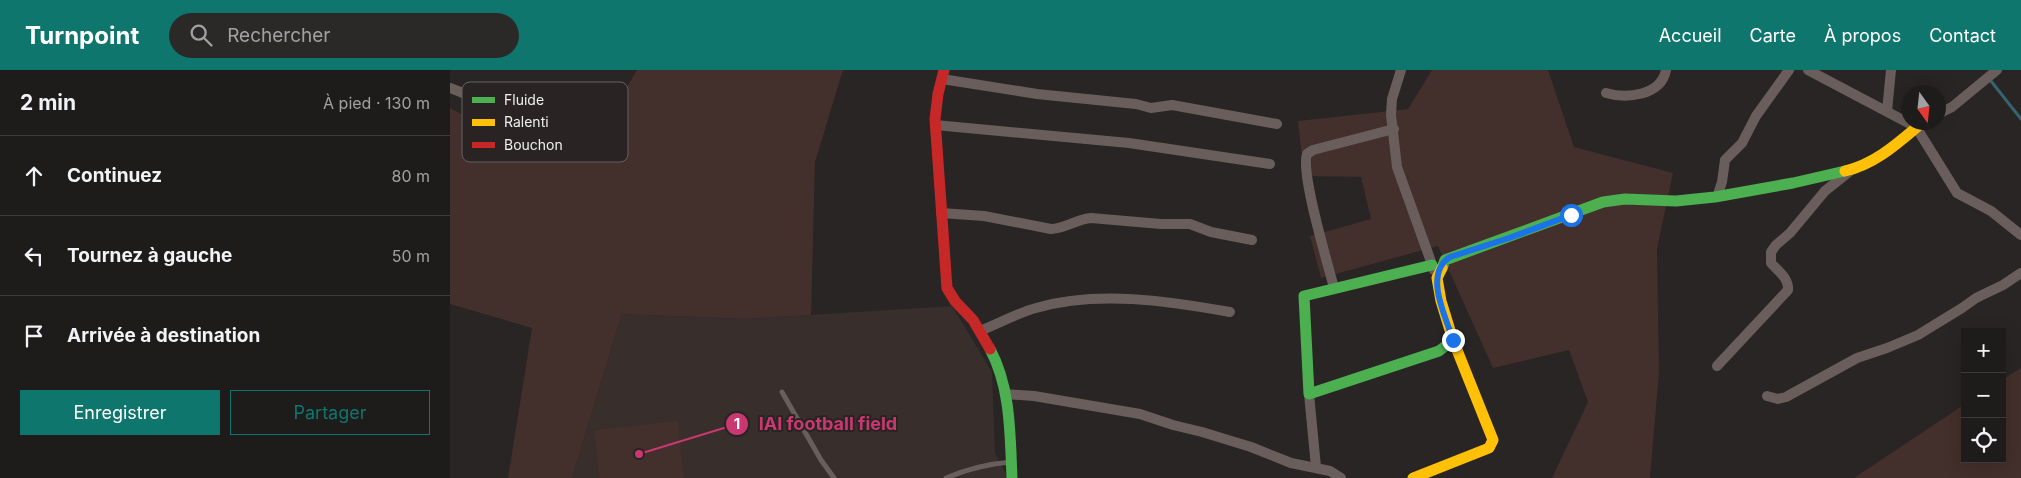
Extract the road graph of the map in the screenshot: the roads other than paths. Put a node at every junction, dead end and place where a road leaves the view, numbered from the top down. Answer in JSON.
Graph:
{"nodes":[{"id":1,"x":1400,"y":70,"type":"edge"},
{"id":2,"x":1666,"y":70,"type":"edge"},
{"id":3,"x":1789,"y":70,"type":"edge"},
{"id":4,"x":1808,"y":70,"type":"edge"},
{"id":5,"x":1891,"y":70,"type":"edge"},
{"id":6,"x":1997,"y":70,"type":"edge"},
{"id":7,"x":943,"y":74,"type":"edge"},
{"id":8,"x":450,"y":88,"type":"edge"},
{"id":9,"x":462,"y":93,"type":"edge"},
{"id":10,"x":1606,"y":93,"type":"dead end"},
{"id":11,"x":1946,"y":110,"type":"edge"},
{"id":12,"x":1887,"y":111,"type":"junction"},
{"id":13,"x":1901,"y":117,"type":"edge"},
{"id":14,"x":1277,"y":124,"type":"dead end"},
{"id":15,"x":935,"y":125,"type":"junction"},
{"id":16,"x":1394,"y":129,"type":"junction"},
{"id":17,"x":1913,"y":130,"type":"edge"},
{"id":18,"x":1922,"y":130,"type":"edge"},
{"id":19,"x":1270,"y":164,"type":"dead end"},
{"id":20,"x":1852,"y":170,"type":"junction"},
{"id":21,"x":1717,"y":197,"type":"junction"},
{"id":22,"x":941,"y":212,"type":"junction"},
{"id":23,"x":2021,"y":234,"type":"edge"},
{"id":24,"x":1252,"y":240,"type":"dead end"},
{"id":25,"x":1432,"y":265,"type":"junction"},
{"id":26,"x":2021,"y":272,"type":"edge"},
{"id":27,"x":1437,"y":278,"type":"junction"},
{"id":28,"x":1334,"y":288,"type":"junction"},
{"id":29,"x":1230,"y":312,"type":"dead end"},
{"id":30,"x":980,"y":331,"type":"junction"},
{"id":31,"x":1453,"y":340,"type":"junction"},
{"id":32,"x":1717,"y":366,"type":"dead end"},
{"id":33,"x":782,"y":392,"type":"dead end"},
{"id":34,"x":1005,"y":394,"type":"junction"},
{"id":35,"x":1309,"y":394,"type":"junction"},
{"id":36,"x":1767,"y":396,"type":"dead end"},
{"id":37,"x":1011,"y":462,"type":"junction"},
{"id":38,"x":1316,"y":467,"type":"junction"},
{"id":39,"x":834,"y":478,"type":"edge"},
{"id":40,"x":946,"y":478,"type":"edge"},
{"id":41,"x":1012,"y":478,"type":"edge"},
{"id":42,"x":1341,"y":478,"type":"edge"},
{"id":43,"x":1413,"y":478,"type":"edge"}],
"edges":[{"from":1,"to":16,"type":"street"},
{"from":2,"to":10,"type":"street"},
{"from":3,"to":21,"type":"street"},
{"from":4,"to":12,"type":"street"},
{"from":5,"to":12,"type":"street"},
{"from":6,"to":11,"type":"street"},
{"from":7,"to":14,"type":"street"},
{"from":7,"to":15,"type":"street"},
{"from":8,"to":9,"type":"street"},
{"from":12,"to":13,"type":"street"},
{"from":15,"to":19,"type":"street"},
{"from":15,"to":22,"type":"street"},
{"from":16,"to":25,"type":"street"},
{"from":16,"to":28,"type":"street"},
{"from":17,"to":20,"type":"street"},
{"from":18,"to":23,"type":"street"},
{"from":20,"to":21,"type":"street"},
{"from":20,"to":32,"type":"street"},
{"from":21,"to":27,"type":"street"},
{"from":22,"to":24,"type":"street"},
{"from":22,"to":30,"type":"street"},
{"from":25,"to":27,"type":"street"},
{"from":25,"to":28,"type":"street"},
{"from":26,"to":36,"type":"street"},
{"from":27,"to":31,"type":"street"},
{"from":28,"to":35,"type":"street"},
{"from":29,"to":30,"type":"street"},
{"from":30,"to":34,"type":"street"},
{"from":31,"to":35,"type":"street"},
{"from":31,"to":43,"type":"street"},
{"from":33,"to":39,"type":"lane"},
{"from":34,"to":37,"type":"street"},
{"from":34,"to":38,"type":"street"},
{"from":35,"to":38,"type":"street"},
{"from":37,"to":40,"type":"lane"},
{"from":37,"to":41,"type":"street"},
{"from":38,"to":42,"type":"street"}]}
